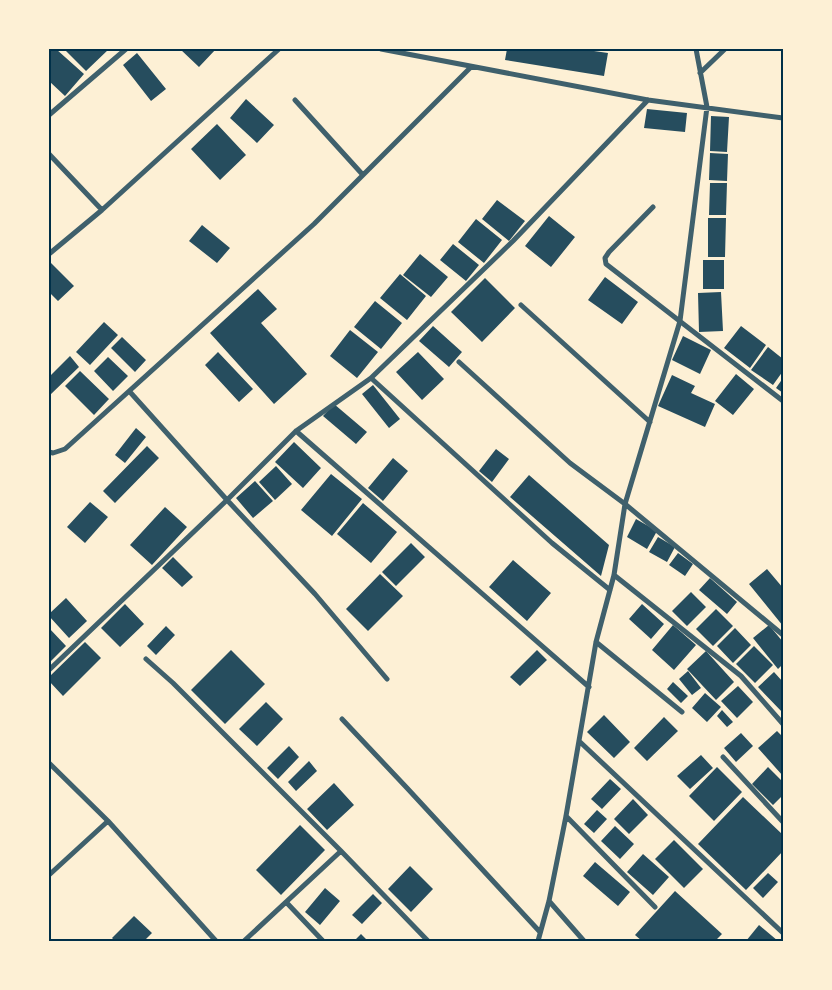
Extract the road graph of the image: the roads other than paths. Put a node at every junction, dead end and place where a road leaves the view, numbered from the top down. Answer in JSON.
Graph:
{"nodes":[{"id":1,"x":126,"y":49,"type":"edge"},
{"id":2,"x":278,"y":49,"type":"edge"},
{"id":3,"x":381,"y":49,"type":"edge"},
{"id":4,"x":696,"y":49,"type":"edge"},
{"id":5,"x":725,"y":49,"type":"edge"},
{"id":6,"x":471,"y":66,"type":"junction"},
{"id":7,"x":700,"y":73,"type":"junction"},
{"id":8,"x":295,"y":100,"type":"dead end"},
{"id":9,"x":648,"y":100,"type":"junction"},
{"id":10,"x":707,"y":107,"type":"junction"},
{"id":11,"x":49,"y":115,"type":"edge"},
{"id":12,"x":783,"y":118,"type":"edge"},
{"id":13,"x":49,"y":154,"type":"edge"},
{"id":14,"x":363,"y":175,"type":"junction"},
{"id":15,"x":654,"y":207,"type":"dead end"},
{"id":16,"x":102,"y":210,"type":"junction"},
{"id":17,"x":49,"y":254,"type":"edge"},
{"id":18,"x":521,"y":305,"type":"dead end"},
{"id":19,"x":680,"y":321,"type":"junction"},
{"id":20,"x":459,"y":362,"type":"dead end"},
{"id":21,"x":371,"y":378,"type":"junction"},
{"id":22,"x":130,"y":392,"type":"junction"},
{"id":23,"x":783,"y":401,"type":"edge"},
{"id":24,"x":650,"y":422,"type":"junction"},
{"id":25,"x":296,"y":431,"type":"junction"},
{"id":26,"x":49,"y":452,"type":"edge"},
{"id":27,"x":227,"y":500,"type":"junction"},
{"id":28,"x":625,"y":504,"type":"junction"},
{"id":29,"x":614,"y":575,"type":"junction"},
{"id":30,"x":610,"y":590,"type":"junction"},
{"id":31,"x":783,"y":635,"type":"edge"},
{"id":32,"x":596,"y":642,"type":"junction"},
{"id":33,"x":146,"y":659,"type":"dead end"},
{"id":34,"x":49,"y":670,"type":"edge"},
{"id":35,"x":387,"y":679,"type":"dead end"},
{"id":36,"x":588,"y":687,"type":"junction"},
{"id":37,"x":682,"y":712,"type":"dead end"},
{"id":38,"x":342,"y":720,"type":"dead end"},
{"id":39,"x":783,"y":724,"type":"edge"},
{"id":40,"x":579,"y":741,"type":"junction"},
{"id":41,"x":723,"y":757,"type":"dead end"},
{"id":42,"x":49,"y":763,"type":"edge"},
{"id":43,"x":566,"y":816,"type":"junction"},
{"id":44,"x":108,"y":821,"type":"junction"},
{"id":45,"x":783,"y":822,"type":"edge"},
{"id":46,"x":341,"y":851,"type":"junction"},
{"id":47,"x":49,"y":875,"type":"edge"},
{"id":48,"x":549,"y":901,"type":"junction"},
{"id":49,"x":286,"y":902,"type":"junction"},
{"id":50,"x":655,"y":907,"type":"dead end"},
{"id":51,"x":540,"y":932,"type":"junction"},
{"id":52,"x":783,"y":933,"type":"edge"},
{"id":53,"x":216,"y":941,"type":"edge"},
{"id":54,"x":244,"y":941,"type":"edge"},
{"id":55,"x":323,"y":941,"type":"edge"},
{"id":56,"x":428,"y":941,"type":"edge"},
{"id":57,"x":538,"y":941,"type":"edge"},
{"id":58,"x":584,"y":941,"type":"edge"}],
"edges":[{"from":1,"to":11,"type":"street"},
{"from":2,"to":16,"type":"street"},
{"from":3,"to":6,"type":"street"},
{"from":4,"to":7,"type":"street"},
{"from":5,"to":7,"type":"street"},
{"from":6,"to":9,"type":"street"},
{"from":6,"to":14,"type":"street"},
{"from":7,"to":10,"type":"street"},
{"from":8,"to":14,"type":"street"},
{"from":9,"to":10,"type":"street"},
{"from":9,"to":21,"type":"street"},
{"from":10,"to":12,"type":"street"},
{"from":10,"to":19,"type":"street"},
{"from":13,"to":16,"type":"street"},
{"from":14,"to":22,"type":"street"},
{"from":15,"to":19,"type":"street"},
{"from":16,"to":17,"type":"street"},
{"from":18,"to":24,"type":"street"},
{"from":19,"to":23,"type":"street"},
{"from":19,"to":24,"type":"street"},
{"from":20,"to":28,"type":"street"},
{"from":21,"to":25,"type":"street"},
{"from":21,"to":30,"type":"street"},
{"from":22,"to":26,"type":"street"},
{"from":22,"to":27,"type":"street"},
{"from":24,"to":28,"type":"street"},
{"from":25,"to":27,"type":"street"},
{"from":25,"to":36,"type":"street"},
{"from":27,"to":34,"type":"street"},
{"from":27,"to":35,"type":"street"},
{"from":28,"to":29,"type":"street"},
{"from":28,"to":31,"type":"street"},
{"from":29,"to":30,"type":"street"},
{"from":29,"to":39,"type":"street"},
{"from":30,"to":32,"type":"street"},
{"from":32,"to":36,"type":"street"},
{"from":32,"to":37,"type":"street"},
{"from":33,"to":46,"type":"street"},
{"from":36,"to":40,"type":"street"},
{"from":38,"to":51,"type":"street"},
{"from":40,"to":43,"type":"street"},
{"from":40,"to":52,"type":"street"},
{"from":41,"to":45,"type":"street"},
{"from":42,"to":44,"type":"street"},
{"from":43,"to":48,"type":"street"},
{"from":43,"to":50,"type":"street"},
{"from":44,"to":47,"type":"street"},
{"from":44,"to":53,"type":"street"},
{"from":46,"to":49,"type":"street"},
{"from":46,"to":56,"type":"street"},
{"from":48,"to":51,"type":"street"},
{"from":48,"to":58,"type":"street"},
{"from":49,"to":54,"type":"street"},
{"from":49,"to":55,"type":"street"},
{"from":51,"to":57,"type":"street"}]}
